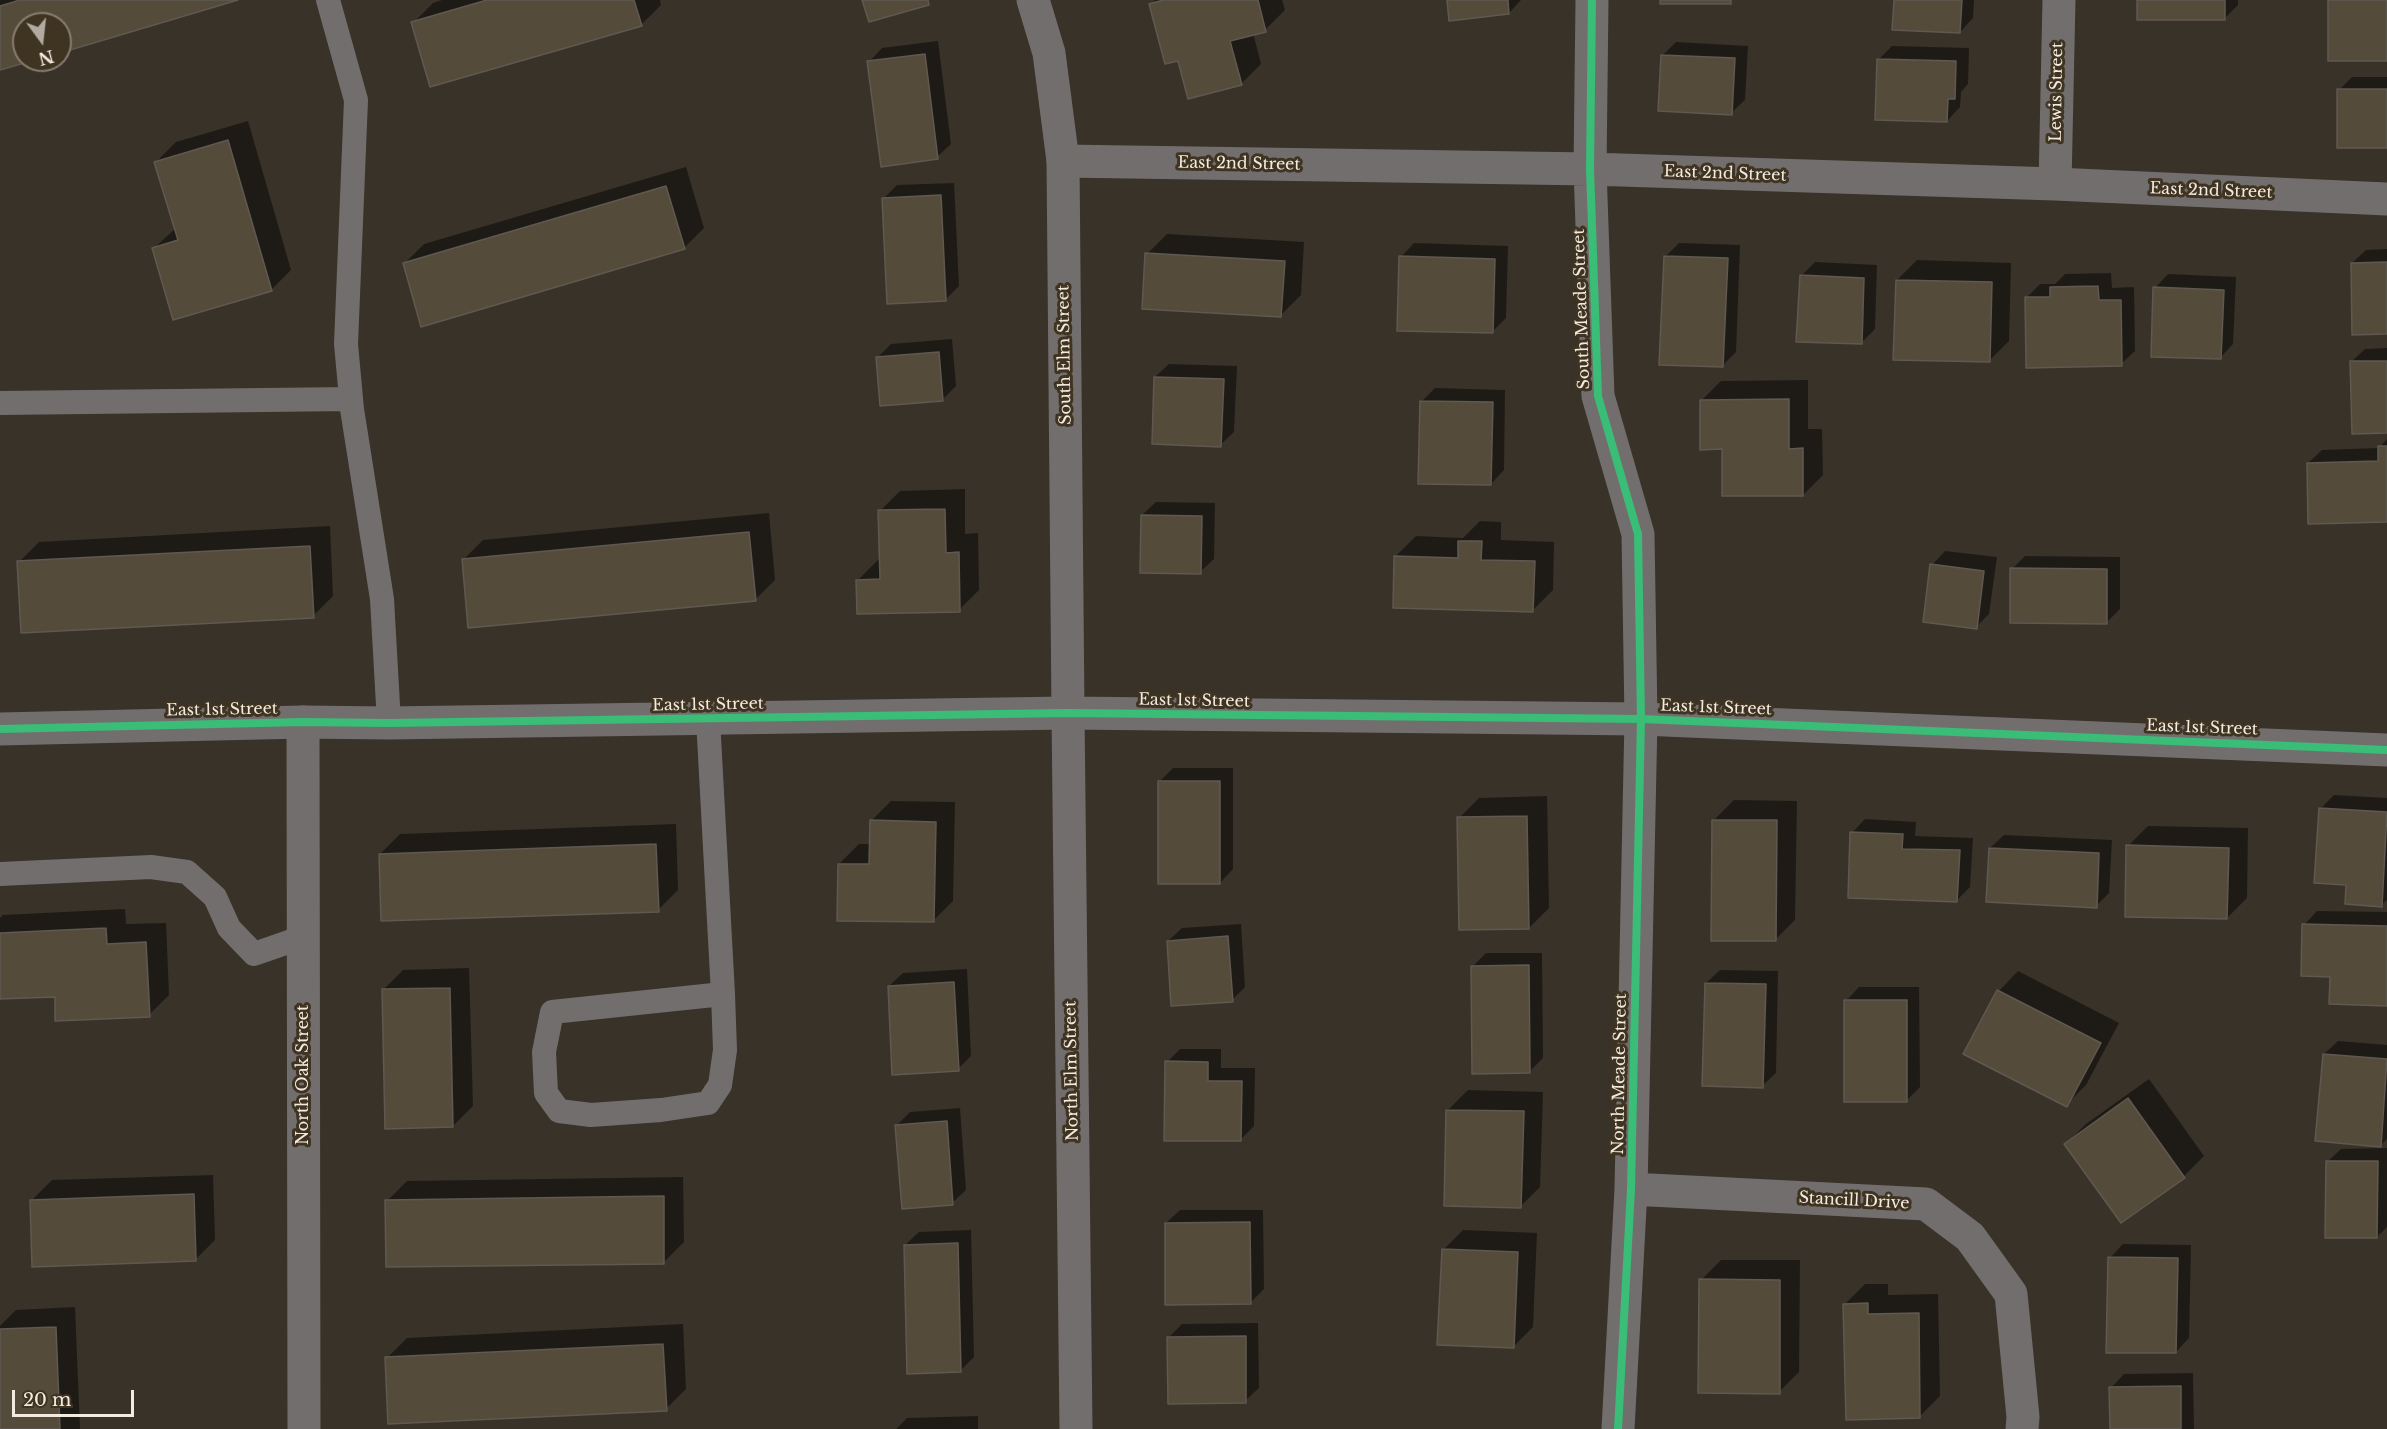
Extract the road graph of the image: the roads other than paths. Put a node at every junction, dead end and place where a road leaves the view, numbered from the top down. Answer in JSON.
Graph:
{"nodes":[{"id":1,"x":328,"y":0,"type":"edge"},
{"id":2,"x":1033,"y":0,"type":"edge"},
{"id":3,"x":1592,"y":0,"type":"edge"},
{"id":4,"x":2059,"y":0,"type":"edge"},
{"id":5,"x":1063,"y":161,"type":"junction"},
{"id":6,"x":1590,"y":169,"type":"junction"},
{"id":7,"x":2055,"y":184,"type":"junction"},
{"id":8,"x":2387,"y":199,"type":"edge"},
{"id":9,"x":351,"y":399,"type":"junction"},
{"id":10,"x":0,"y":403,"type":"edge"},
{"id":11,"x":1068,"y":713,"type":"junction"},
{"id":12,"x":708,"y":719,"type":"junction"},
{"id":13,"x":1641,"y":719,"type":"junction"},
{"id":14,"x":303,"y":722,"type":"junction"},
{"id":15,"x":389,"y":723,"type":"junction"},
{"id":16,"x":0,"y":729,"type":"edge"},
{"id":17,"x":2387,"y":750,"type":"edge"},
{"id":18,"x":0,"y":874,"type":"edge"},
{"id":19,"x":303,"y":937,"type":"junction"},
{"id":20,"x":723,"y":994,"type":"junction"},
{"id":21,"x":1631,"y":1189,"type":"junction"},
{"id":22,"x":304,"y":1429,"type":"edge"},
{"id":23,"x":1076,"y":1429,"type":"edge"},
{"id":24,"x":1618,"y":1429,"type":"edge"},
{"id":25,"x":2022,"y":1429,"type":"edge"}],
"edges":[{"from":1,"to":9,"type":"lane"},
{"from":2,"to":5,"type":"street","name":"South Elm Street"},
{"from":3,"to":6,"type":"street","name":"South Meade Street"},
{"from":4,"to":7,"type":"street","name":"Lewis Street"},
{"from":5,"to":6,"type":"street","name":"East 2nd Street"},
{"from":5,"to":11,"type":"street","name":"South Elm Street"},
{"from":6,"to":7,"type":"street","name":"East 2nd Street"},
{"from":6,"to":13,"type":"street","name":"South Meade Street"},
{"from":7,"to":8,"type":"street","name":"East 2nd Street"},
{"from":9,"to":10,"type":"lane"},
{"from":9,"to":15,"type":"lane"},
{"from":11,"to":12,"type":"street","name":"East 1st Street"},
{"from":11,"to":13,"type":"street","name":"East 1st Street"},
{"from":11,"to":23,"type":"street","name":"North Elm Street"},
{"from":12,"to":15,"type":"street","name":"East 1st Street"},
{"from":12,"to":20,"type":"lane"},
{"from":13,"to":17,"type":"street","name":"East 1st Street"},
{"from":13,"to":21,"type":"street","name":"North Meade Street"},
{"from":14,"to":15,"type":"street","name":"East 1st Street"},
{"from":14,"to":16,"type":"street","name":"East 1st Street"},
{"from":14,"to":19,"type":"street","name":"North Oak Street"},
{"from":18,"to":19,"type":"lane"},
{"from":19,"to":22,"type":"street","name":"North Oak Street"},
{"from":20,"to":20,"type":"lane"},
{"from":21,"to":24,"type":"street","name":"North Meade Street"},
{"from":21,"to":25,"type":"street","name":"Stancill Drive"}]}
